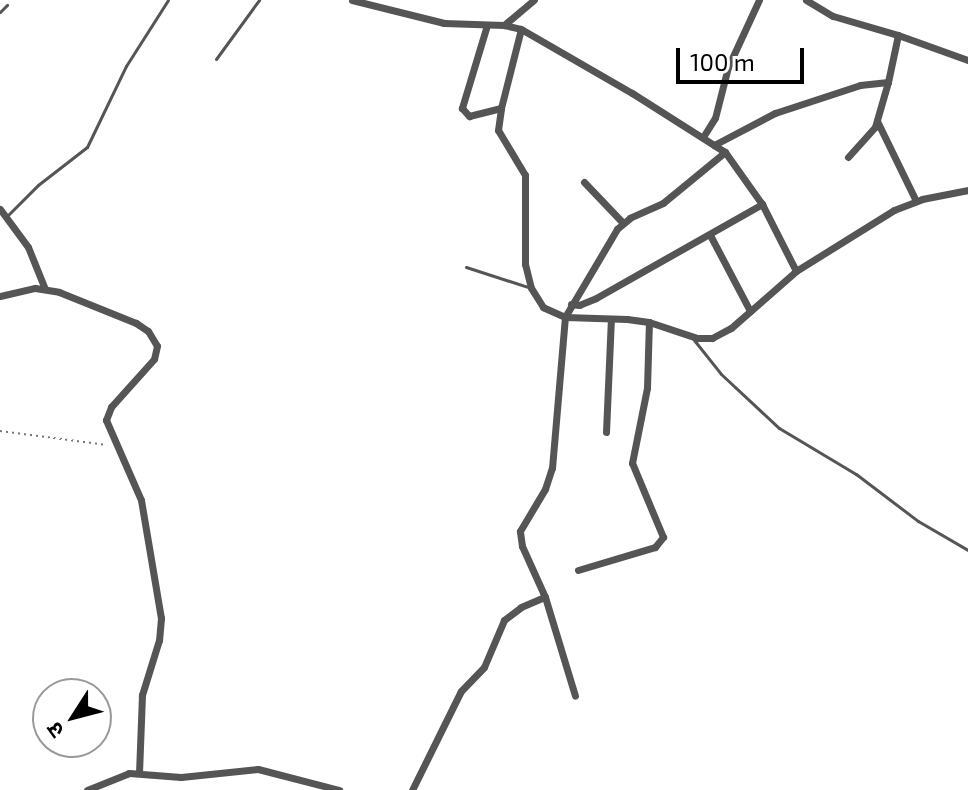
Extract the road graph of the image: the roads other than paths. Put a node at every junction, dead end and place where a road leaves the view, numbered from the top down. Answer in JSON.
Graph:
{"nodes":[{"id":1,"x":168,"y":0,"type":"edge"},
{"id":2,"x":259,"y":0,"type":"edge"},
{"id":3,"x":352,"y":0,"type":"edge"},
{"id":4,"x":534,"y":0,"type":"edge"},
{"id":5,"x":759,"y":0,"type":"edge"},
{"id":6,"x":806,"y":0,"type":"edge"},
{"id":7,"x":7,"y":5,"type":"dead end"},
{"id":8,"x":0,"y":12,"type":"edge"},
{"id":9,"x":487,"y":25,"type":"junction"},
{"id":10,"x":504,"y":25,"type":"junction"},
{"id":11,"x":521,"y":29,"type":"junction"},
{"id":12,"x":898,"y":35,"type":"junction"},
{"id":13,"x":216,"y":59,"type":"dead end"},
{"id":14,"x":968,"y":60,"type":"edge"},
{"id":15,"x":888,"y":82,"type":"junction"},
{"id":16,"x":501,"y":108,"type":"junction"},
{"id":17,"x":877,"y":121,"type":"junction"},
{"id":18,"x":703,"y":137,"type":"junction"},
{"id":19,"x":714,"y":145,"type":"junction"},
{"id":20,"x":725,"y":152,"type":"junction"},
{"id":21,"x":848,"y":157,"type":"dead end"},
{"id":22,"x":584,"y":182,"type":"dead end"},
{"id":23,"x":968,"y":190,"type":"edge"},
{"id":24,"x":916,"y":201,"type":"junction"},
{"id":25,"x":762,"y":204,"type":"junction"},
{"id":26,"x":0,"y":209,"type":"edge"},
{"id":27,"x":7,"y":216,"type":"junction"},
{"id":28,"x":623,"y":223,"type":"junction"},
{"id":29,"x":710,"y":235,"type":"junction"},
{"id":30,"x":466,"y":267,"type":"dead end"},
{"id":31,"x":796,"y":271,"type":"junction"},
{"id":32,"x":531,"y":288,"type":"junction"},
{"id":33,"x":45,"y":289,"type":"junction"},
{"id":34,"x":0,"y":296,"type":"edge"},
{"id":35,"x":571,"y":304,"type":"junction"},
{"id":36,"x":750,"y":311,"type":"junction"},
{"id":37,"x":565,"y":317,"type":"junction"},
{"id":38,"x":611,"y":319,"type":"junction"},
{"id":39,"x":649,"y":322,"type":"junction"},
{"id":40,"x":691,"y":336,"type":"junction"},
{"id":41,"x":606,"y":432,"type":"dead end"},
{"id":42,"x":968,"y":550,"type":"edge"},
{"id":43,"x":578,"y":570,"type":"dead end"},
{"id":44,"x":545,"y":597,"type":"junction"},
{"id":45,"x":575,"y":696,"type":"dead end"},
{"id":46,"x":139,"y":773,"type":"junction"},
{"id":47,"x":87,"y":790,"type":"edge"},
{"id":48,"x":339,"y":790,"type":"edge"},
{"id":49,"x":412,"y":790,"type":"edge"}],
"edges":[{"from":1,"to":27,"type":"lane"},
{"from":2,"to":13,"type":"lane"},
{"from":3,"to":9,"type":"street"},
{"from":4,"to":10,"type":"street"},
{"from":5,"to":18,"type":"street"},
{"from":6,"to":12,"type":"street"},
{"from":7,"to":8,"type":"lane"},
{"from":9,"to":10,"type":"street"},
{"from":9,"to":16,"type":"street"},
{"from":10,"to":11,"type":"street"},
{"from":11,"to":16,"type":"street"},
{"from":11,"to":18,"type":"street"},
{"from":12,"to":14,"type":"street"},
{"from":12,"to":15,"type":"street"},
{"from":15,"to":17,"type":"street"},
{"from":15,"to":19,"type":"street"},
{"from":16,"to":32,"type":"street"},
{"from":17,"to":21,"type":"street"},
{"from":17,"to":24,"type":"street"},
{"from":18,"to":19,"type":"street"},
{"from":19,"to":20,"type":"street"},
{"from":20,"to":25,"type":"street"},
{"from":20,"to":28,"type":"street"},
{"from":22,"to":28,"type":"street"},
{"from":23,"to":24,"type":"street"},
{"from":24,"to":31,"type":"street"},
{"from":25,"to":29,"type":"street"},
{"from":25,"to":31,"type":"street"},
{"from":26,"to":27,"type":"street"},
{"from":27,"to":33,"type":"street"},
{"from":28,"to":35,"type":"street"},
{"from":29,"to":35,"type":"street"},
{"from":29,"to":36,"type":"street"},
{"from":30,"to":32,"type":"lane"},
{"from":31,"to":36,"type":"street"},
{"from":32,"to":37,"type":"street"},
{"from":33,"to":34,"type":"street"},
{"from":33,"to":46,"type":"street"},
{"from":35,"to":37,"type":"street"},
{"from":36,"to":40,"type":"street"},
{"from":37,"to":38,"type":"street"},
{"from":37,"to":44,"type":"street"},
{"from":38,"to":39,"type":"street"},
{"from":38,"to":41,"type":"street"},
{"from":39,"to":40,"type":"street"},
{"from":39,"to":43,"type":"street"},
{"from":40,"to":42,"type":"lane"},
{"from":44,"to":45,"type":"street"},
{"from":44,"to":49,"type":"street"},
{"from":46,"to":47,"type":"street"},
{"from":46,"to":48,"type":"street"}]}
